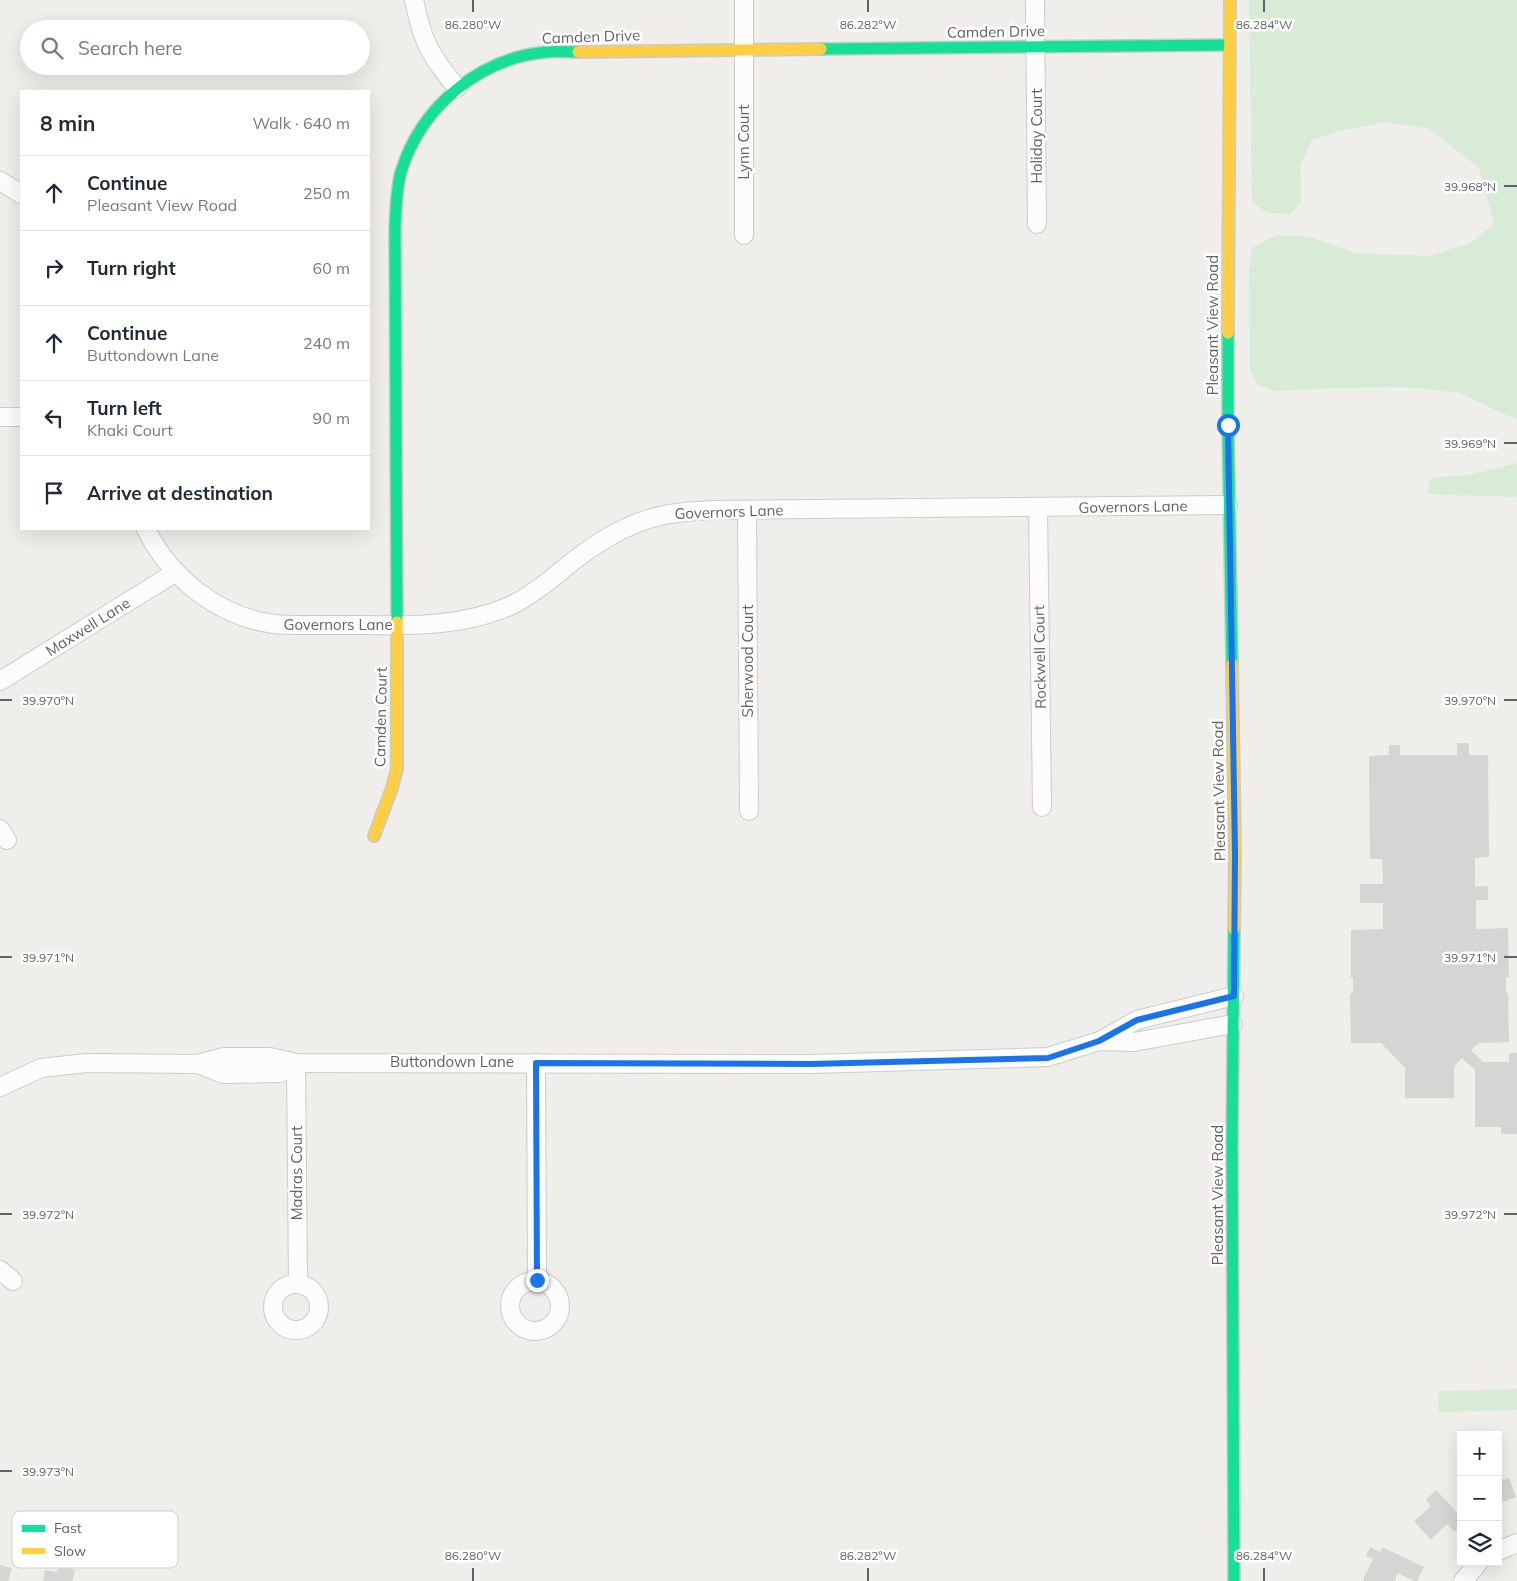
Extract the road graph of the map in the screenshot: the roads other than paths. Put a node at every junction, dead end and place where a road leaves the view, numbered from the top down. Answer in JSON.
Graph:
{"nodes":[{"id":1,"x":414,"y":0,"type":"edge"},
{"id":2,"x":744,"y":0,"type":"edge"},
{"id":3,"x":1036,"y":0,"type":"edge"},
{"id":4,"x":1230,"y":0,"type":"edge"},
{"id":5,"x":1230,"y":45,"type":"junction"},
{"id":6,"x":1036,"y":47,"type":"junction"},
{"id":7,"x":745,"y":50,"type":"junction"},
{"id":8,"x":457,"y":88,"type":"junction"},
{"id":9,"x":0,"y":181,"type":"edge"},
{"id":10,"x":20,"y":193,"type":"edge"},
{"id":11,"x":1037,"y":224,"type":"dead end"},
{"id":12,"x":744,"y":235,"type":"dead end"},
{"id":13,"x":0,"y":417,"type":"edge"},
{"id":14,"x":20,"y":417,"type":"edge"},
{"id":15,"x":1228,"y":505,"type":"junction"},
{"id":16,"x":1038,"y":508,"type":"junction"},
{"id":17,"x":747,"y":510,"type":"junction"},
{"id":18,"x":146,"y":530,"type":"edge"},
{"id":19,"x":176,"y":572,"type":"junction"},
{"id":20,"x":398,"y":625,"type":"junction"},
{"id":21,"x":0,"y":681,"type":"edge"},
{"id":22,"x":1042,"y":807,"type":"dead end"},
{"id":23,"x":748,"y":811,"type":"dead end"},
{"id":24,"x":374,"y":836,"type":"dead end"},
{"id":25,"x":1234,"y":996,"type":"junction"},
{"id":26,"x":1233,"y":1024,"type":"junction"},
{"id":27,"x":1099,"y":1041,"type":"junction"},
{"id":28,"x":296,"y":1063,"type":"junction"},
{"id":29,"x":536,"y":1063,"type":"junction"},
{"id":30,"x":0,"y":1087,"type":"edge"},
{"id":31,"x":537,"y":1280,"type":"dead end"},
{"id":32,"x":298,"y":1284,"type":"dead end"},
{"id":33,"x":1517,"y":1542,"type":"edge"},
{"id":34,"x":1502,"y":1549,"type":"edge"},
{"id":35,"x":1475,"y":1566,"type":"edge"},
{"id":36,"x":1234,"y":1581,"type":"edge"},
{"id":37,"x":1462,"y":1581,"type":"edge"}],
"edges":[{"from":1,"to":8,"type":"street"},
{"from":2,"to":7,"type":"street","name":"Lynn Court"},
{"from":3,"to":6,"type":"street","name":"Holiday Court"},
{"from":4,"to":5,"type":"main road","name":"Pleasant View Road"},
{"from":5,"to":6,"type":"main road","name":"Camden Drive"},
{"from":5,"to":15,"type":"main road","name":"Pleasant View Road"},
{"from":6,"to":7,"type":"main road","name":"Camden Drive"},
{"from":6,"to":11,"type":"street","name":"Holiday Court"},
{"from":7,"to":8,"type":"main road","name":"Camden Drive"},
{"from":7,"to":12,"type":"street","name":"Lynn Court"},
{"from":8,"to":20,"type":"main road","name":"Camden Drive"},
{"from":9,"to":10,"type":"street"},
{"from":13,"to":14,"type":"street"},
{"from":15,"to":16,"type":"street","name":"Governors Lane"},
{"from":15,"to":25,"type":"main road","name":"Pleasant View Road"},
{"from":16,"to":17,"type":"street","name":"Governors Lane"},
{"from":16,"to":22,"type":"street","name":"Rockwell Court"},
{"from":17,"to":20,"type":"street","name":"Governors Lane"},
{"from":17,"to":23,"type":"street","name":"Sherwood Court"},
{"from":18,"to":19,"type":"street","name":"Governors Lane"},
{"from":19,"to":20,"type":"street","name":"Governors Lane"},
{"from":19,"to":21,"type":"street","name":"Maxwell Lane"},
{"from":20,"to":24,"type":"main road","name":"Camden Court"},
{"from":25,"to":26,"type":"main road","name":"Pleasant View Road"},
{"from":25,"to":27,"type":"street"},
{"from":26,"to":27,"type":"street","name":"Buttondown Lane"},
{"from":26,"to":36,"type":"main road","name":"Pleasant View Road"},
{"from":27,"to":29,"type":"street","name":"Buttondown Lane"},
{"from":28,"to":29,"type":"street","name":"Buttondown Lane"},
{"from":28,"to":30,"type":"street","name":"Buttondown Lane"},
{"from":28,"to":32,"type":"street","name":"Madras Court"},
{"from":29,"to":31,"type":"street"},
{"from":33,"to":34,"type":"street"},
{"from":35,"to":37,"type":"street"}]}
